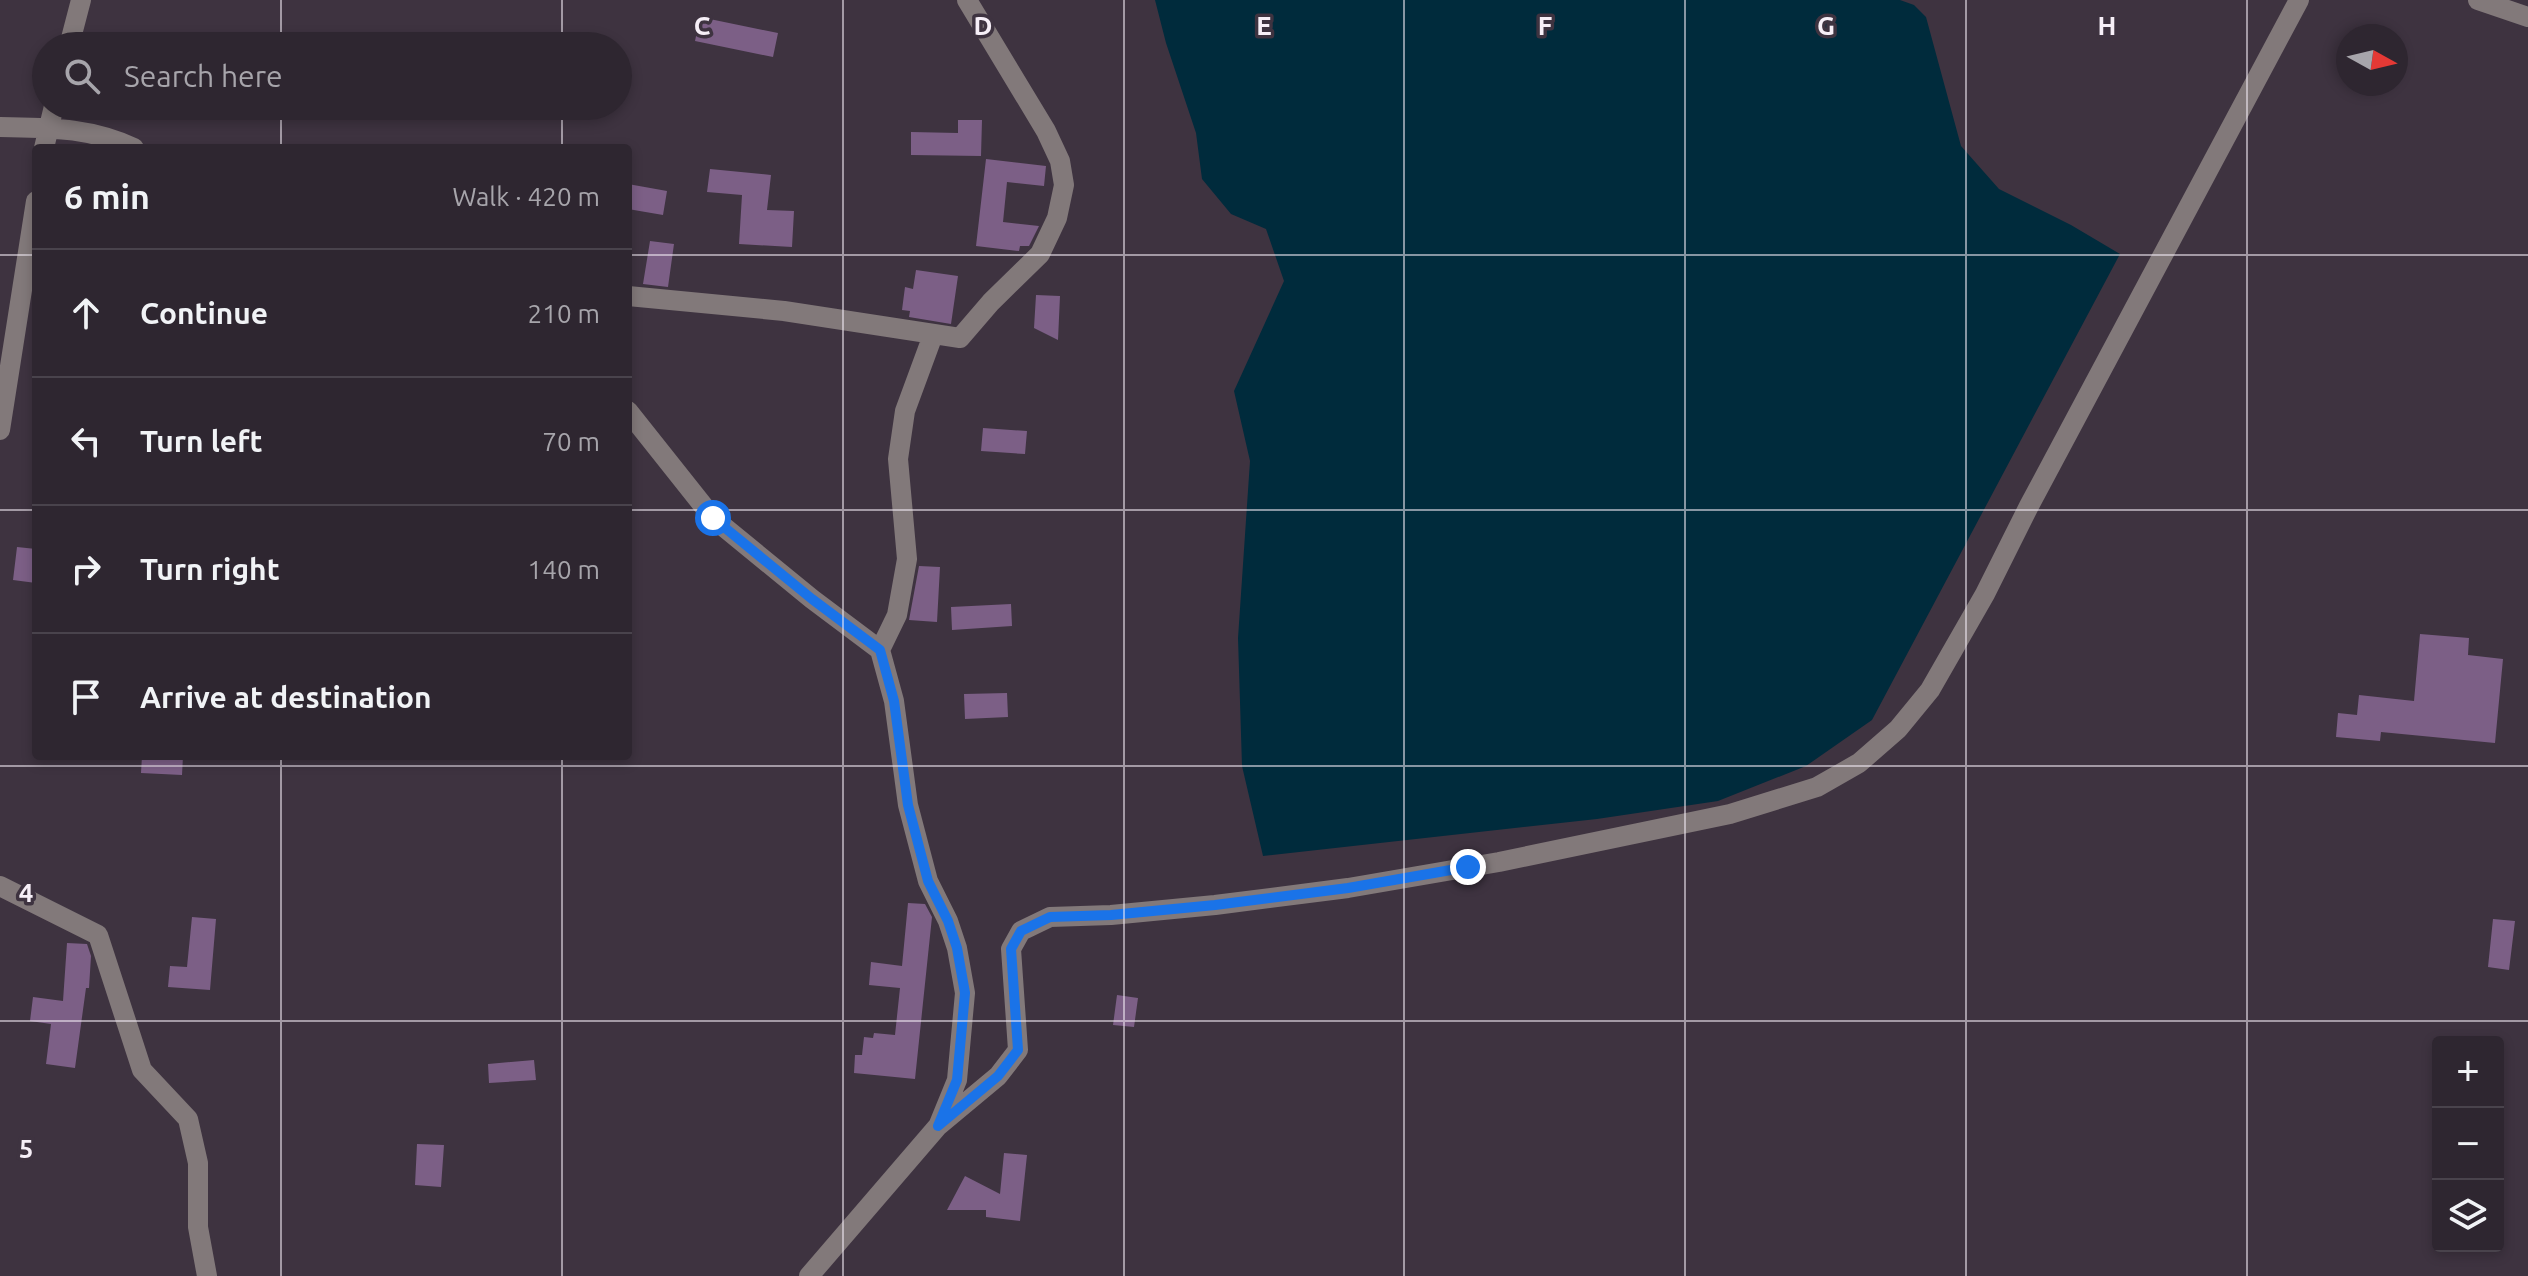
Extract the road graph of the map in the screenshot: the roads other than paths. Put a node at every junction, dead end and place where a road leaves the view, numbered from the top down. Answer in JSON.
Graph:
{"nodes":[{"id":1,"x":81,"y":0,"type":"edge"},
{"id":2,"x":967,"y":0,"type":"edge"},
{"id":3,"x":2299,"y":0,"type":"edge"},
{"id":4,"x":2478,"y":0,"type":"edge"},
{"id":5,"x":2528,"y":17,"type":"edge"},
{"id":6,"x":73,"y":32,"type":"edge"},
{"id":7,"x":0,"y":127,"type":"edge"},
{"id":8,"x":46,"y":138,"type":"edge"},
{"id":9,"x":125,"y":144,"type":"edge"},
{"id":10,"x":32,"y":226,"type":"edge"},
{"id":11,"x":632,"y":296,"type":"edge"},
{"id":12,"x":933,"y":335,"type":"junction"},
{"id":13,"x":632,"y":416,"type":"edge"},
{"id":14,"x":0,"y":430,"type":"edge"},
{"id":15,"x":880,"y":650,"type":"junction"},
{"id":16,"x":0,"y":886,"type":"edge"},
{"id":17,"x":938,"y":1126,"type":"junction"},
{"id":18,"x":207,"y":1276,"type":"edge"},
{"id":19,"x":809,"y":1276,"type":"edge"}],
"edges":[{"from":1,"to":6,"type":"street"},
{"from":2,"to":12,"type":"street"},
{"from":3,"to":17,"type":"street"},
{"from":4,"to":5,"type":"street"},
{"from":7,"to":8,"type":"street"},
{"from":8,"to":9,"type":"street"},
{"from":10,"to":14,"type":"street"},
{"from":11,"to":12,"type":"street"},
{"from":12,"to":15,"type":"street"},
{"from":13,"to":15,"type":"street"},
{"from":15,"to":17,"type":"street"},
{"from":16,"to":18,"type":"street"},
{"from":17,"to":19,"type":"street"}]}
